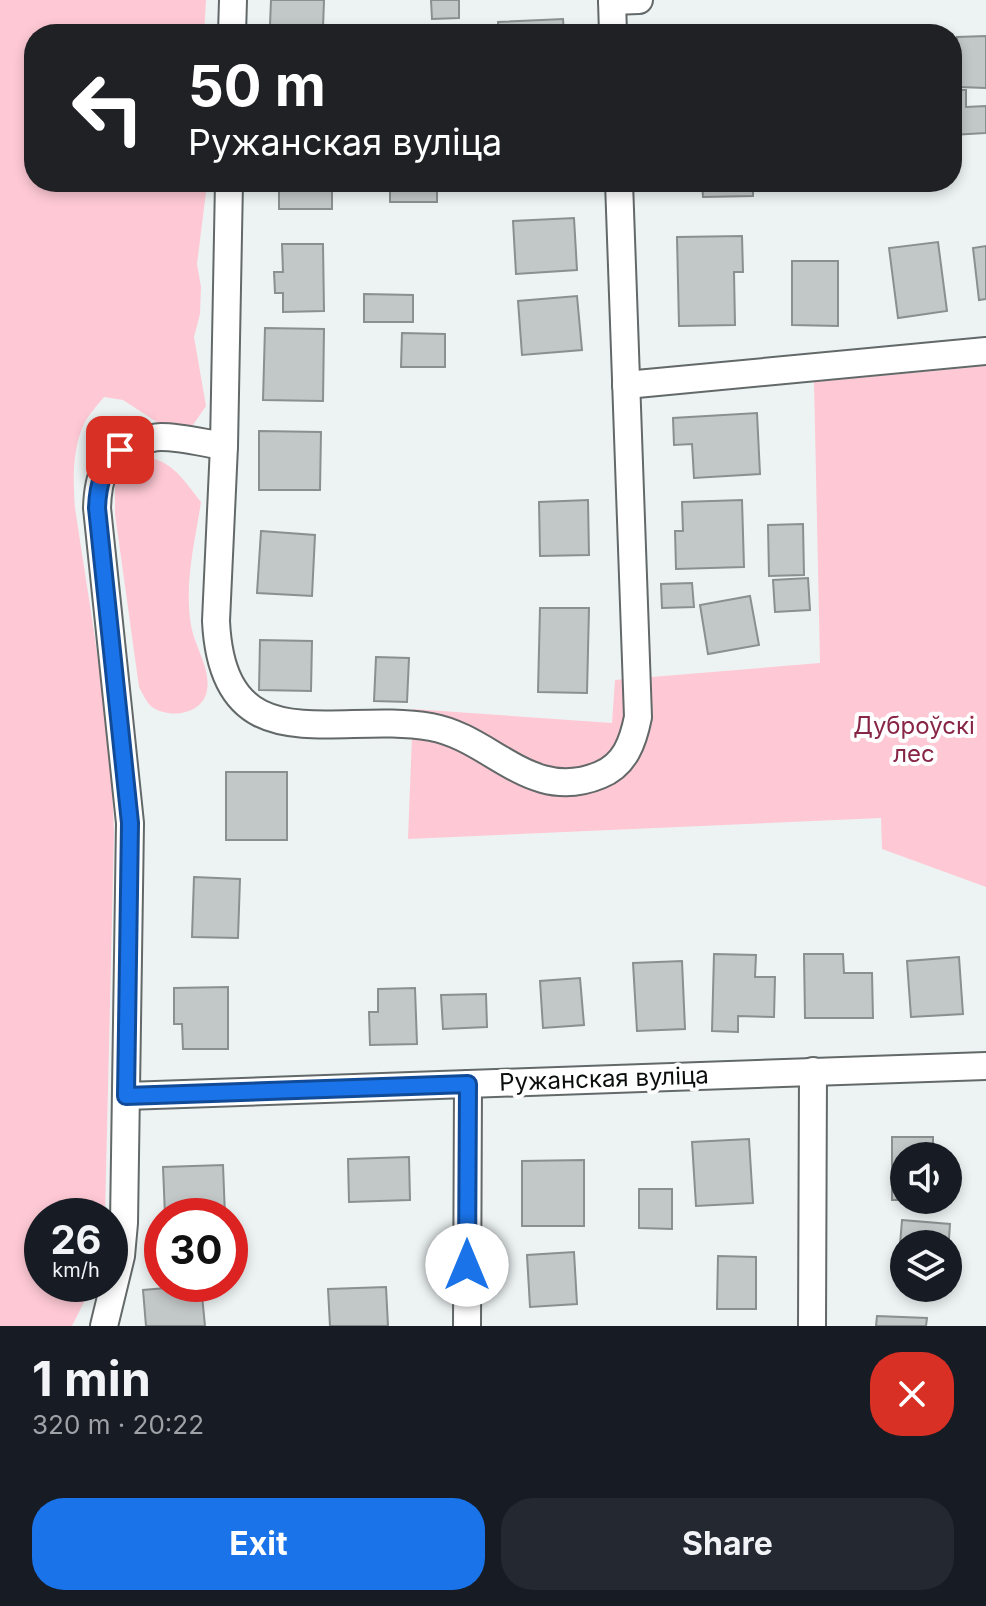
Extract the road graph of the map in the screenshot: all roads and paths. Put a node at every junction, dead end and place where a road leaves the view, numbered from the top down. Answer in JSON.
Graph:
{"nodes":[{"id":1,"x":233,"y":0,"type":"edge"},
{"id":2,"x":639,"y":0,"type":"edge"},
{"id":3,"x":612,"y":1,"type":"edge"},
{"id":4,"x":232,"y":24,"type":"edge"},
{"id":5,"x":613,"y":24,"type":"edge"},
{"id":6,"x":229,"y":192,"type":"edge"},
{"id":7,"x":619,"y":192,"type":"edge"},
{"id":8,"x":986,"y":351,"type":"edge"},
{"id":9,"x":626,"y":385,"type":"junction"},
{"id":10,"x":224,"y":446,"type":"junction"},
{"id":11,"x":986,"y":1066,"type":"edge"},
{"id":12,"x":813,"y":1071,"type":"junction"},
{"id":13,"x":468,"y":1084,"type":"junction"},
{"id":14,"x":126,"y":1096,"type":"junction"},
{"id":15,"x":104,"y":1326,"type":"edge"},
{"id":16,"x":467,"y":1326,"type":"edge"},
{"id":17,"x":812,"y":1326,"type":"edge"}],
"edges":[{"from":1,"to":4,"type":"street"},
{"from":2,"to":3,"type":"street"},
{"from":3,"to":5,"type":"street"},
{"from":6,"to":10,"type":"street"},
{"from":7,"to":9,"type":"street"},
{"from":8,"to":9,"type":"street"},
{"from":9,"to":10,"type":"street"},
{"from":10,"to":14,"type":"street"},
{"from":11,"to":12,"type":"street","name":"Ружанская вуліца"},
{"from":12,"to":13,"type":"street","name":"Ружанская вуліца"},
{"from":12,"to":17,"type":"street"},
{"from":13,"to":14,"type":"street","name":"Ружанская вуліца"},
{"from":13,"to":16,"type":"street"},
{"from":14,"to":15,"type":"street"}]}
